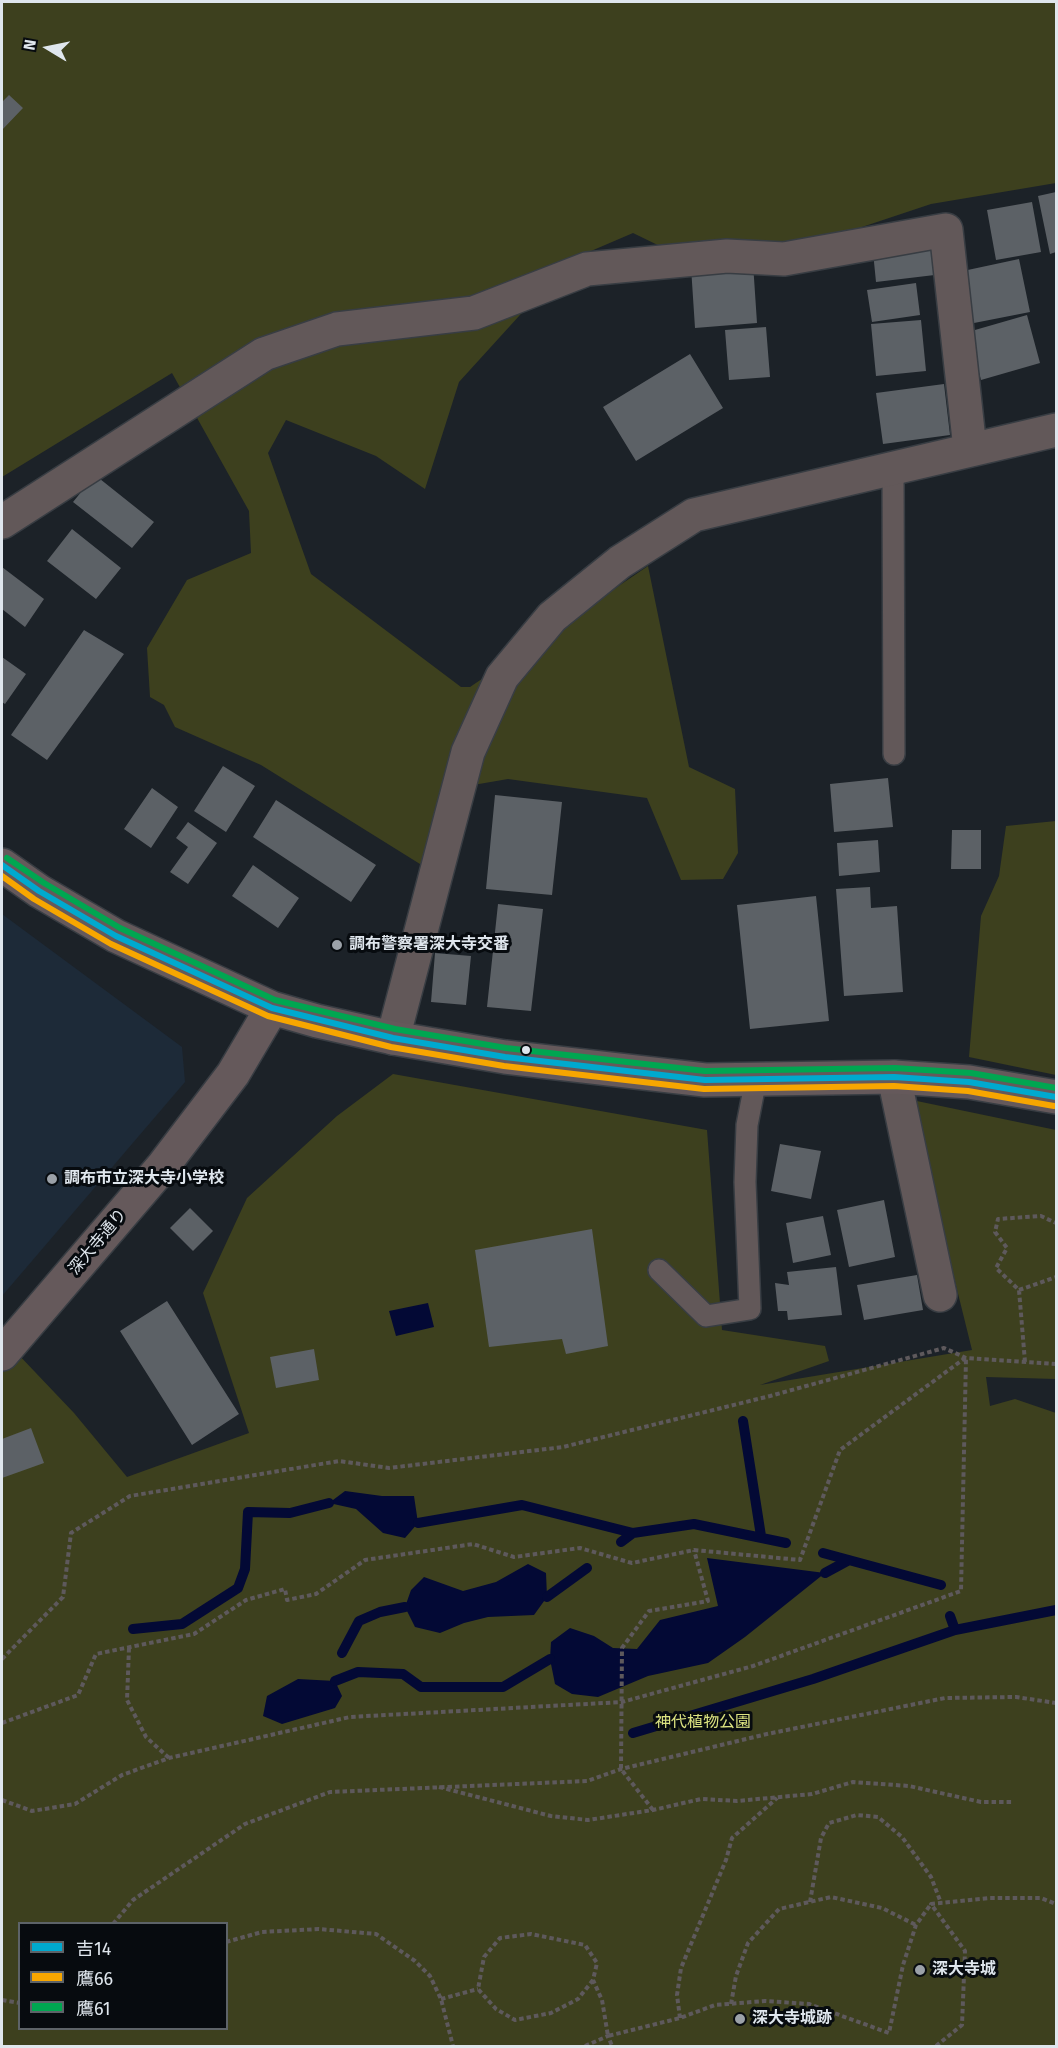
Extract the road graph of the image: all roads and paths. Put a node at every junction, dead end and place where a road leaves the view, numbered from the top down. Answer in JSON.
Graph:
{"nodes":[{"id":1,"x":1056,"y":430,"type":"edge"},
{"id":2,"x":970,"y":449,"type":"junction"},
{"id":3,"x":893,"y":469,"type":"junction"},
{"id":4,"x":2,"y":522,"type":"edge"},
{"id":5,"x":894,"y":754,"type":"dead end"},
{"id":6,"x":2,"y":865,"type":"edge"},
{"id":7,"x":272,"y":1008,"type":"junction"},
{"id":8,"x":393,"y":1038,"type":"junction"},
{"id":9,"x":894,"y":1077,"type":"junction"},
{"id":10,"x":756,"y":1079,"type":"junction"},
{"id":11,"x":1056,"y":1097,"type":"edge"},
{"id":12,"x":1056,"y":1223,"type":"edge"},
{"id":13,"x":659,"y":1270,"type":"dead end"},
{"id":14,"x":1056,"y":1277,"type":"edge"},
{"id":15,"x":1019,"y":1290,"type":"junction"},
{"id":16,"x":940,"y":1295,"type":"dead end"},
{"id":17,"x":2,"y":1354,"type":"edge"},
{"id":18,"x":966,"y":1358,"type":"junction"},
{"id":19,"x":1025,"y":1362,"type":"junction"},
{"id":20,"x":1056,"y":1364,"type":"edge"},
{"id":21,"x":694,"y":1550,"type":"junction"},
{"id":22,"x":129,"y":1648,"type":"junction"},
{"id":23,"x":2,"y":1659,"type":"edge"},
{"id":24,"x":621,"y":1702,"type":"junction"},
{"id":25,"x":1056,"y":1703,"type":"edge"},
{"id":26,"x":2,"y":1723,"type":"edge"},
{"id":27,"x":169,"y":1758,"type":"junction"},
{"id":28,"x":621,"y":1769,"type":"junction"},
{"id":29,"x":432,"y":1785,"type":"junction"},
{"id":30,"x":778,"y":1797,"type":"junction"},
{"id":31,"x":2,"y":1800,"type":"edge"},
{"id":32,"x":1014,"y":1802,"type":"dead end"},
{"id":33,"x":653,"y":1810,"type":"junction"},
{"id":34,"x":810,"y":1902,"type":"junction"},
{"id":35,"x":941,"y":1903,"type":"junction"},
{"id":36,"x":931,"y":1904,"type":"junction"},
{"id":37,"x":1056,"y":1904,"type":"edge"},
{"id":38,"x":114,"y":1922,"type":"edge"},
{"id":39,"x":916,"y":1925,"type":"junction"},
{"id":40,"x":228,"y":1941,"type":"edge"},
{"id":41,"x":593,"y":1980,"type":"junction"},
{"id":42,"x":478,"y":1989,"type":"junction"},
{"id":43,"x":441,"y":1999,"type":"junction"},
{"id":44,"x":2,"y":2000,"type":"edge"},
{"id":45,"x":18,"y":2003,"type":"edge"},
{"id":46,"x":731,"y":2004,"type":"junction"},
{"id":47,"x":680,"y":2019,"type":"junction"},
{"id":48,"x":608,"y":2036,"type":"junction"},
{"id":49,"x":453,"y":2046,"type":"edge"},
{"id":50,"x":585,"y":2046,"type":"edge"},
{"id":51,"x":612,"y":2046,"type":"edge"},
{"id":52,"x":936,"y":2046,"type":"edge"}],
"edges":[{"from":1,"to":2,"type":"street"},
{"from":2,"to":3,"type":"street"},
{"from":2,"to":4,"type":"street"},
{"from":3,"to":5,"type":"lane"},
{"from":3,"to":8,"type":"street"},
{"from":6,"to":7,"type":"main road"},
{"from":7,"to":8,"type":"main road"},
{"from":7,"to":17,"type":"main road","name":"深大寺通り"},
{"from":8,"to":10,"type":"main road"},
{"from":9,"to":10,"type":"main road"},
{"from":9,"to":11,"type":"main road"},
{"from":9,"to":16,"type":"street"},
{"from":10,"to":13,"type":"lane"},
{"from":12,"to":15,"type":"path"},
{"from":14,"to":15,"type":"path"},
{"from":15,"to":19,"type":"path"},
{"from":18,"to":19,"type":"path"},
{"from":18,"to":21,"type":"path"},
{"from":18,"to":23,"type":"path"},
{"from":18,"to":24,"type":"path"},
{"from":19,"to":20,"type":"path"},
{"from":21,"to":22,"type":"path"},
{"from":21,"to":24,"type":"path"},
{"from":22,"to":26,"type":"path"},
{"from":22,"to":27,"type":"path"},
{"from":24,"to":27,"type":"path"},
{"from":24,"to":28,"type":"path"},
{"from":25,"to":28,"type":"path"},
{"from":27,"to":31,"type":"path"},
{"from":28,"to":29,"type":"path"},
{"from":28,"to":33,"type":"path"},
{"from":29,"to":33,"type":"path"},
{"from":29,"to":38,"type":"path"},
{"from":30,"to":32,"type":"path"},
{"from":30,"to":33,"type":"path"},
{"from":30,"to":47,"type":"path"},
{"from":34,"to":35,"type":"path"},
{"from":34,"to":39,"type":"path"},
{"from":34,"to":46,"type":"path"},
{"from":35,"to":36,"type":"path"},
{"from":35,"to":37,"type":"path"},
{"from":36,"to":39,"type":"path"},
{"from":36,"to":52,"type":"path"},
{"from":39,"to":46,"type":"path"},
{"from":40,"to":43,"type":"path"},
{"from":41,"to":42,"type":"path"},
{"from":41,"to":42,"type":"path"},
{"from":41,"to":48,"type":"path"},
{"from":42,"to":43,"type":"path"},
{"from":43,"to":49,"type":"path"},
{"from":44,"to":45,"type":"path"},
{"from":46,"to":47,"type":"path"},
{"from":47,"to":48,"type":"path"},
{"from":48,"to":50,"type":"path"},
{"from":48,"to":51,"type":"path"}]}
